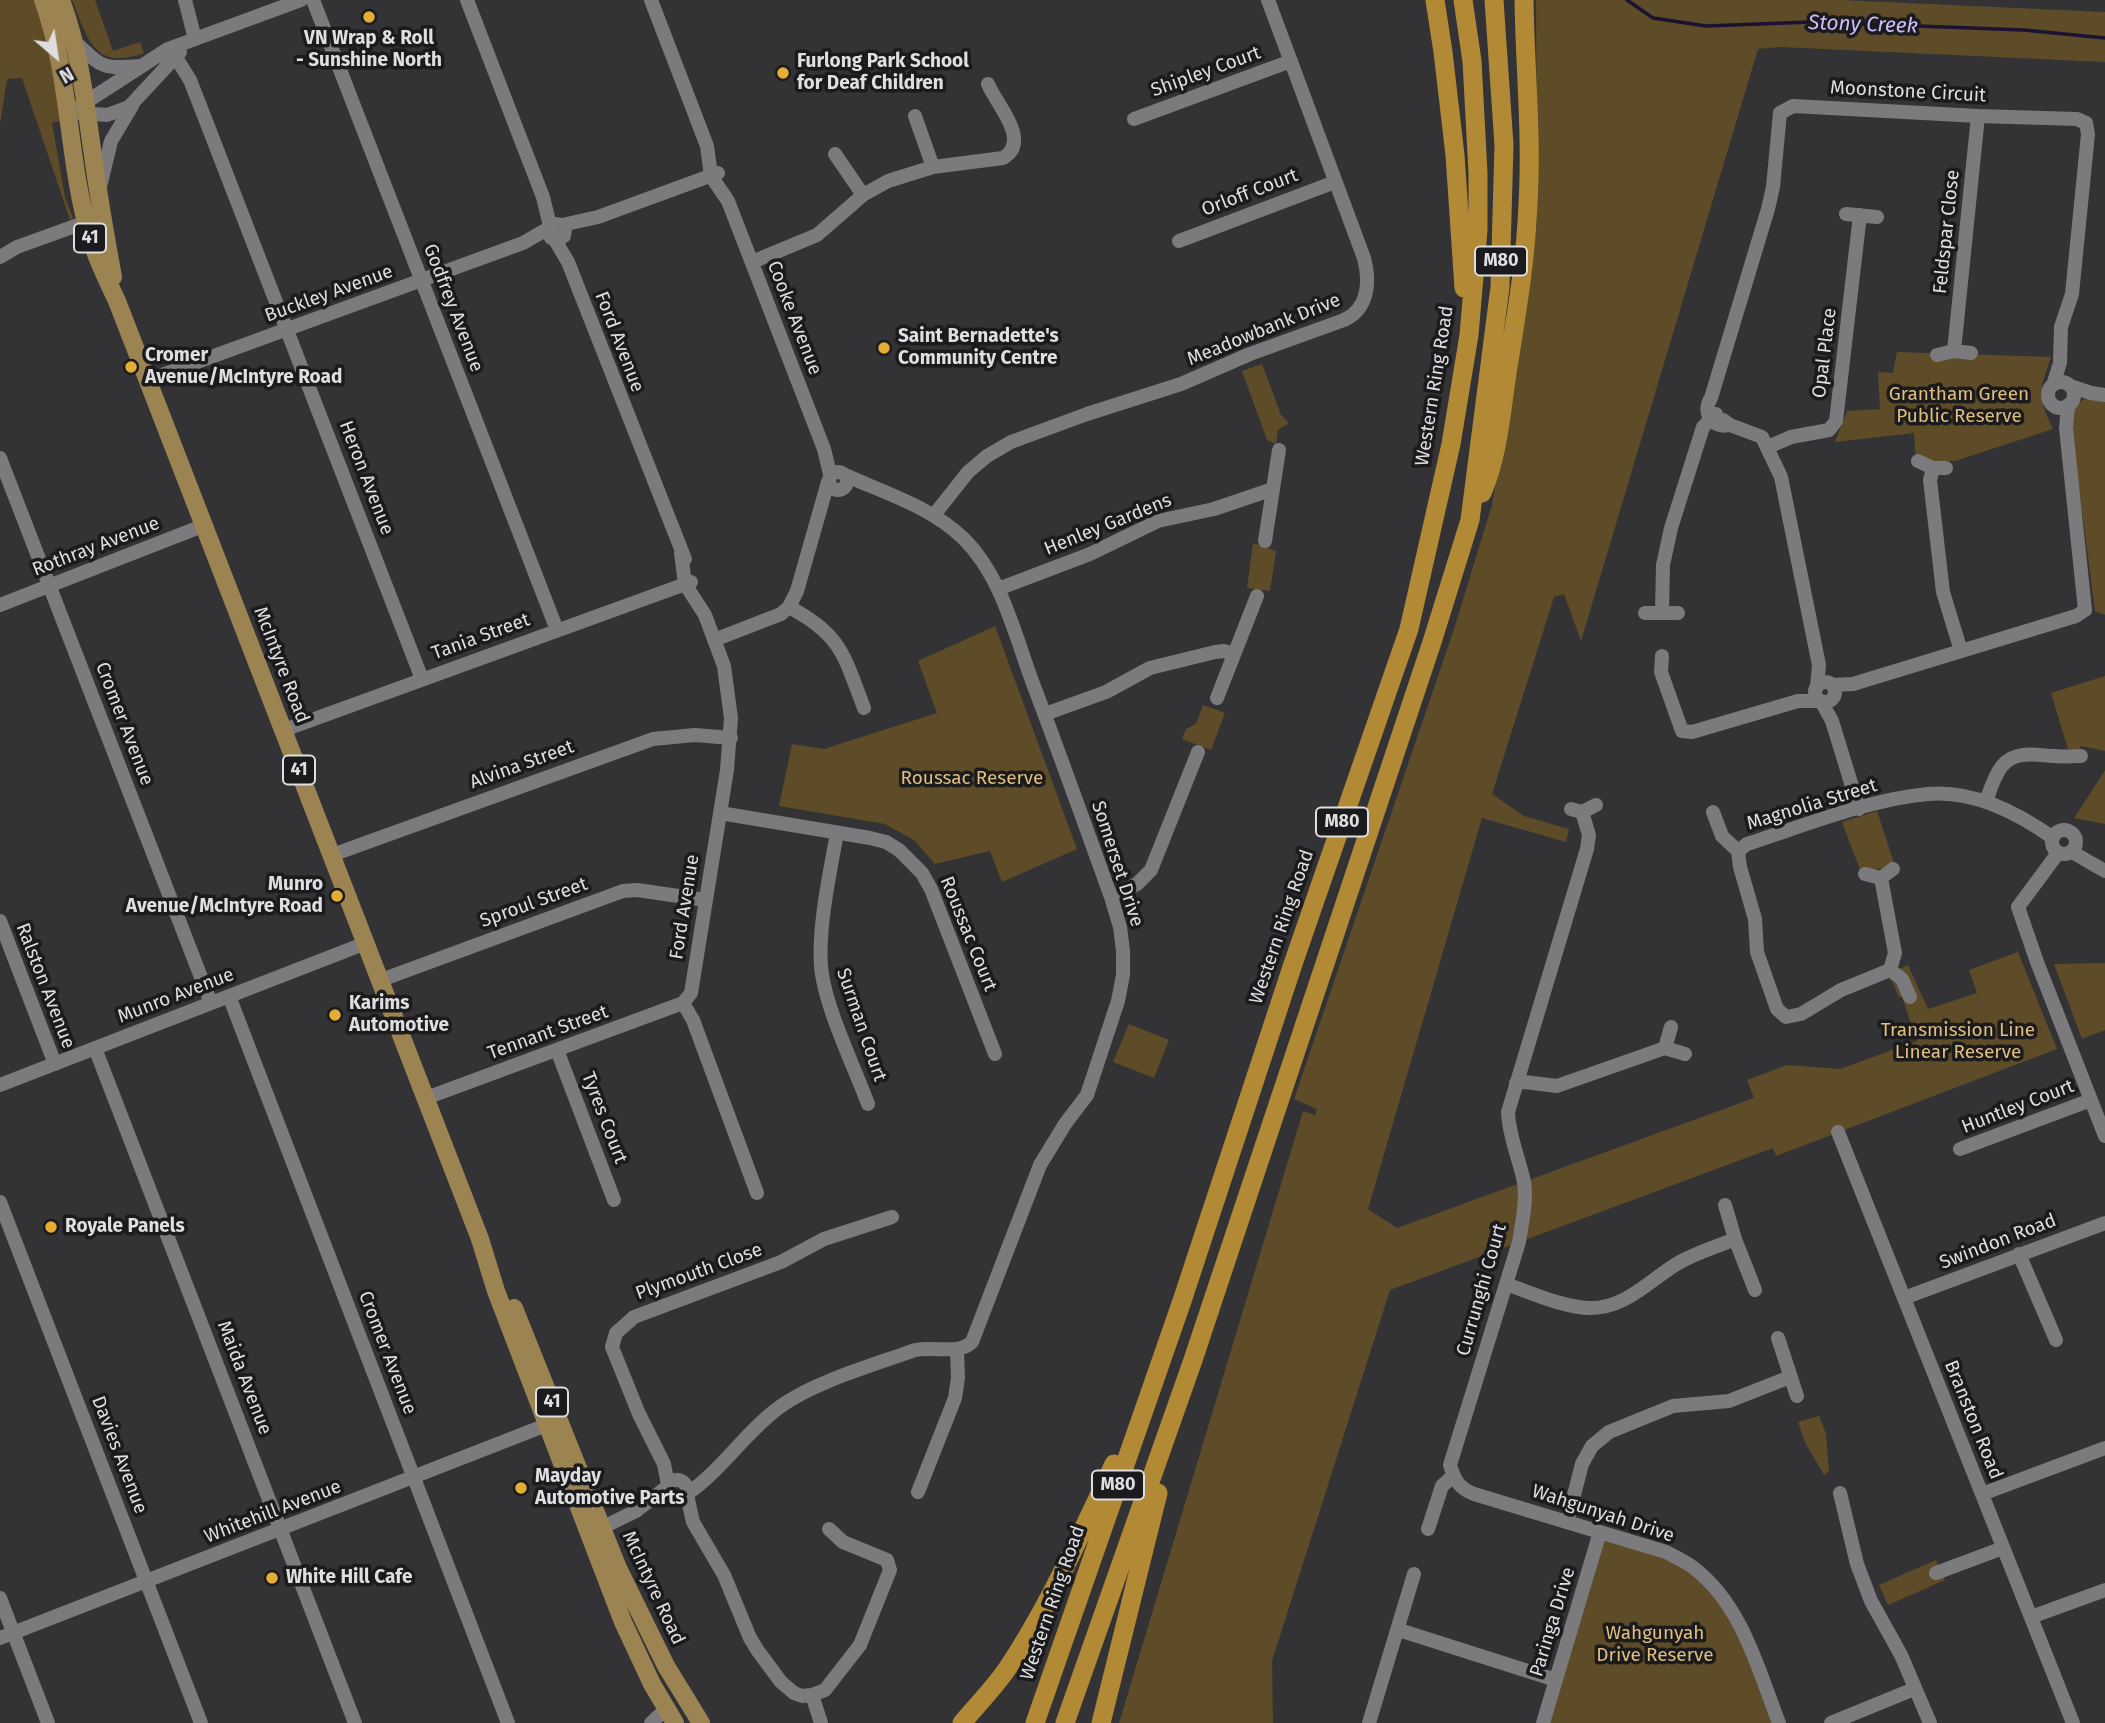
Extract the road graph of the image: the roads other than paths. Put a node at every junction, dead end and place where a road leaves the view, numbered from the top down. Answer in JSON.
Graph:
{"nodes":[{"id":1,"x":43,"y":0,"type":"edge"},
{"id":2,"x":61,"y":0,"type":"edge"},
{"id":3,"x":186,"y":0,"type":"edge"},
{"id":4,"x":301,"y":0,"type":"edge"},
{"id":5,"x":313,"y":0,"type":"edge"},
{"id":6,"x":467,"y":0,"type":"edge"},
{"id":7,"x":651,"y":0,"type":"edge"},
{"id":8,"x":1268,"y":0,"type":"edge"},
{"id":9,"x":1435,"y":0,"type":"edge"},
{"id":10,"x":1463,"y":0,"type":"edge"},
{"id":11,"x":1494,"y":0,"type":"edge"},
{"id":12,"x":1524,"y":0,"type":"edge"},
{"id":13,"x":195,"y":39,"type":"junction"},
{"id":14,"x":74,"y":41,"type":"junction"},
{"id":15,"x":176,"y":56,"type":"junction"},
{"id":16,"x":1291,"y":61,"type":"junction"},
{"id":17,"x":144,"y":66,"type":"junction"},
{"id":18,"x":164,"y":67,"type":"junction"},
{"id":19,"x":988,"y":84,"type":"dead end"},
{"id":20,"x":196,"y":96,"type":"junction"},
{"id":21,"x":132,"y":104,"type":"junction"},
{"id":22,"x":86,"y":108,"type":"junction"},
{"id":23,"x":69,"y":112,"type":"junction"},
{"id":24,"x":915,"y":116,"type":"dead end"},
{"id":25,"x":1978,"y":116,"type":"junction"},
{"id":26,"x":1134,"y":119,"type":"dead end"},
{"id":27,"x":835,"y":154,"type":"dead end"},
{"id":28,"x":933,"y":167,"type":"junction"},
{"id":29,"x":714,"y":174,"type":"junction"},
{"id":30,"x":1335,"y":182,"type":"junction"},
{"id":31,"x":98,"y":195,"type":"junction"},
{"id":32,"x":863,"y":195,"type":"junction"},
{"id":33,"x":1878,"y":216,"type":"dead end"},
{"id":34,"x":86,"y":222,"type":"junction"},
{"id":35,"x":557,"y":232,"type":"junction"},
{"id":36,"x":1179,"y":241,"type":"dead end"},
{"id":37,"x":0,"y":257,"type":"edge"},
{"id":38,"x":752,"y":262,"type":"junction"},
{"id":39,"x":422,"y":281,"type":"junction"},
{"id":40,"x":117,"y":301,"type":"junction"},
{"id":41,"x":288,"y":330,"type":"junction"},
{"id":42,"x":1469,"y":335,"type":"junction"},
{"id":43,"x":1954,"y":351,"type":"junction"},
{"id":44,"x":1970,"y":353,"type":"dead end"},
{"id":45,"x":1937,"y":355,"type":"dead end"},
{"id":46,"x":148,"y":380,"type":"junction"},
{"id":47,"x":2064,"y":385,"type":"junction"},
{"id":48,"x":2098,"y":394,"type":"edge"},
{"id":49,"x":2070,"y":403,"type":"junction"},
{"id":50,"x":2053,"y":404,"type":"junction"},
{"id":51,"x":1713,"y":417,"type":"junction"},
{"id":52,"x":2066,"y":428,"type":"junction"},
{"id":53,"x":1768,"y":447,"type":"junction"},
{"id":54,"x":1279,"y":450,"type":"dead end"},
{"id":55,"x":0,"y":458,"type":"edge"},
{"id":56,"x":1918,"y":461,"type":"dead end"},
{"id":57,"x":837,"y":480,"type":"junction"},
{"id":58,"x":1273,"y":489,"type":"junction"},
{"id":59,"x":934,"y":515,"type":"junction"},
{"id":60,"x":1470,"y":520,"type":"junction"},
{"id":61,"x":205,"y":526,"type":"junction"},
{"id":62,"x":1265,"y":541,"type":"dead end"},
{"id":63,"x":688,"y":583,"type":"junction"},
{"id":64,"x":50,"y":586,"type":"junction"},
{"id":65,"x":998,"y":589,"type":"junction"},
{"id":66,"x":1257,"y":596,"type":"dead end"},
{"id":67,"x":0,"y":605,"type":"edge"},
{"id":68,"x":789,"y":607,"type":"junction"},
{"id":69,"x":1662,"y":612,"type":"junction"},
{"id":70,"x":1678,"y":612,"type":"dead end"},
{"id":71,"x":1645,"y":613,"type":"dead end"},
{"id":72,"x":557,"y":630,"type":"junction"},
{"id":73,"x":714,"y":640,"type":"junction"},
{"id":74,"x":1961,"y":651,"type":"junction"},
{"id":75,"x":1663,"y":653,"type":"dead end"},
{"id":76,"x":1234,"y":654,"type":"junction"},
{"id":77,"x":422,"y":679,"type":"junction"},
{"id":78,"x":1825,"y":693,"type":"junction"},
{"id":79,"x":1217,"y":698,"type":"dead end"},
{"id":80,"x":864,"y":708,"type":"dead end"},
{"id":81,"x":1045,"y":714,"type":"junction"},
{"id":82,"x":284,"y":730,"type":"junction"},
{"id":83,"x":731,"y":738,"type":"junction"},
{"id":84,"x":1198,"y":752,"type":"dead end"},
{"id":85,"x":2081,"y":756,"type":"dead end"},
{"id":86,"x":1986,"y":802,"type":"junction"},
{"id":87,"x":1583,"y":809,"type":"dead end"},
{"id":88,"x":1858,"y":809,"type":"junction"},
{"id":89,"x":1713,"y":812,"type":"dead end"},
{"id":90,"x":720,"y":813,"type":"junction"},
{"id":91,"x":837,"y":833,"type":"junction"},
{"id":92,"x":2053,"y":838,"type":"junction"},
{"id":93,"x":1738,"y":851,"type":"junction"},
{"id":94,"x":2065,"y":852,"type":"junction"},
{"id":95,"x":332,"y":855,"type":"junction"},
{"id":96,"x":2105,"y":871,"type":"edge"},
{"id":97,"x":1865,"y":874,"type":"dead end"},
{"id":98,"x":1111,"y":897,"type":"junction"},
{"id":99,"x":706,"y":900,"type":"junction"},
{"id":100,"x":0,"y":921,"type":"edge"},
{"id":101,"x":366,"y":943,"type":"junction"},
{"id":102,"x":1890,"y":970,"type":"junction"},
{"id":103,"x":381,"y":980,"type":"junction"},
{"id":104,"x":229,"y":996,"type":"junction"},
{"id":105,"x":1910,"y":998,"type":"dead end"},
{"id":106,"x":211,"y":1003,"type":"junction"},
{"id":107,"x":683,"y":1003,"type":"junction"},
{"id":108,"x":1671,"y":1027,"type":"dead end"},
{"id":109,"x":96,"y":1048,"type":"junction"},
{"id":110,"x":1665,"y":1048,"type":"junction"},
{"id":111,"x":557,"y":1050,"type":"junction"},
{"id":112,"x":995,"y":1054,"type":"dead end"},
{"id":113,"x":1685,"y":1054,"type":"dead end"},
{"id":114,"x":55,"y":1064,"type":"junction"},
{"id":115,"x":1516,"y":1083,"type":"junction"},
{"id":116,"x":0,"y":1085,"type":"edge"},
{"id":117,"x":426,"y":1098,"type":"junction"},
{"id":118,"x":2091,"y":1100,"type":"junction"},
{"id":119,"x":868,"y":1104,"type":"dead end"},
{"id":120,"x":1838,"y":1132,"type":"dead end"},
{"id":121,"x":2105,"y":1136,"type":"edge"},
{"id":122,"x":1960,"y":1149,"type":"dead end"},
{"id":123,"x":757,"y":1193,"type":"dead end"},
{"id":124,"x":614,"y":1200,"type":"dead end"},
{"id":125,"x":0,"y":1202,"type":"edge"},
{"id":126,"x":1724,"y":1205,"type":"dead end"},
{"id":127,"x":892,"y":1217,"type":"dead end"},
{"id":128,"x":2105,"y":1223,"type":"edge"},
{"id":129,"x":1735,"y":1239,"type":"junction"},
{"id":130,"x":2019,"y":1254,"type":"junction"},
{"id":131,"x":1506,"y":1284,"type":"junction"},
{"id":132,"x":1755,"y":1290,"type":"dead end"},
{"id":133,"x":1904,"y":1298,"type":"junction"},
{"id":134,"x":1182,"y":1301,"type":"junction"},
{"id":135,"x":1778,"y":1338,"type":"dead end"},
{"id":136,"x":2056,"y":1340,"type":"dead end"},
{"id":137,"x":957,"y":1350,"type":"junction"},
{"id":138,"x":1193,"y":1360,"type":"junction"},
{"id":139,"x":1790,"y":1377,"type":"junction"},
{"id":140,"x":1797,"y":1396,"type":"dead end"},
{"id":141,"x":553,"y":1423,"type":"junction"},
{"id":142,"x":2105,"y":1448,"type":"edge"},
{"id":143,"x":1453,"y":1476,"type":"junction"},
{"id":144,"x":414,"y":1477,"type":"junction"},
{"id":145,"x":677,"y":1490,"type":"junction"},
{"id":146,"x":918,"y":1492,"type":"dead end"},
{"id":147,"x":1840,"y":1493,"type":"dead end"},
{"id":148,"x":1982,"y":1494,"type":"junction"},
{"id":149,"x":1567,"y":1522,"type":"junction"},
{"id":150,"x":281,"y":1529,"type":"junction"},
{"id":151,"x":829,"y":1529,"type":"dead end"},
{"id":152,"x":1428,"y":1529,"type":"dead end"},
{"id":153,"x":595,"y":1531,"type":"junction"},
{"id":154,"x":1601,"y":1532,"type":"junction"},
{"id":155,"x":2003,"y":1548,"type":"junction"},
{"id":156,"x":1414,"y":1573,"type":"dead end"},
{"id":157,"x":1936,"y":1573,"type":"dead end"},
{"id":158,"x":147,"y":1581,"type":"junction"},
{"id":159,"x":2105,"y":1590,"type":"edge"},
{"id":160,"x":0,"y":1598,"type":"edge"},
{"id":161,"x":2031,"y":1617,"type":"junction"},
{"id":162,"x":1399,"y":1630,"type":"junction"},
{"id":163,"x":7,"y":1635,"type":"edge"},
{"id":164,"x":1556,"y":1680,"type":"junction"},
{"id":165,"x":1914,"y":1689,"type":"junction"},
{"id":166,"x":812,"y":1695,"type":"junction"},
{"id":167,"x":685,"y":1700,"type":"junction"},
{"id":168,"x":660,"y":1720,"type":"edge"},
{"id":169,"x":700,"y":1722,"type":"edge"},
{"id":170,"x":48,"y":1723,"type":"edge"},
{"id":171,"x":201,"y":1723,"type":"edge"},
{"id":172,"x":355,"y":1723,"type":"edge"},
{"id":173,"x":508,"y":1723,"type":"edge"},
{"id":174,"x":821,"y":1723,"type":"edge"},
{"id":175,"x":962,"y":1723,"type":"edge"},
{"id":176,"x":1035,"y":1723,"type":"edge"},
{"id":177,"x":1065,"y":1723,"type":"edge"},
{"id":178,"x":1101,"y":1723,"type":"edge"},
{"id":179,"x":1370,"y":1723,"type":"edge"},
{"id":180,"x":1542,"y":1723,"type":"edge"},
{"id":181,"x":1779,"y":1723,"type":"edge"},
{"id":182,"x":1831,"y":1723,"type":"edge"},
{"id":183,"x":1930,"y":1723,"type":"edge"},
{"id":184,"x":2073,"y":1723,"type":"edge"}],
"edges":[{"from":1,"to":23,"type":"main road","name":"McIntyre Road","number":"41"},
{"from":2,"to":14,"type":"main road","name":"McIntyre Road","number":"41"},
{"from":3,"to":13,"type":"street"},
{"from":4,"to":13,"type":"street"},
{"from":5,"to":39,"type":"street","name":"Godfrey Avenue"},
{"from":6,"to":35,"type":"street","name":"Ford Avenue"},
{"from":7,"to":29,"type":"street","name":"Cooke Avenue"},
{"from":8,"to":16,"type":"street","name":"Meadowbank Drive"},
{"from":9,"to":42,"type":"highway"},
{"from":10,"to":42,"type":"highway","name":"Western Ring Road","number":"M80"},
{"from":11,"to":60,"type":"highway","number":"M80"},
{"from":12,"to":60,"type":"highway"},
{"from":13,"to":15,"type":"street"},
{"from":13,"to":17,"type":"street"},
{"from":14,"to":17,"type":"street"},
{"from":14,"to":22,"type":"main road","name":"McIntyre Road","number":"41"},
{"from":15,"to":18,"type":"street"},
{"from":15,"to":20,"type":"street","name":"Heron Avenue"},
{"from":16,"to":26,"type":"street","name":"Shipley Court"},
{"from":16,"to":30,"type":"street","name":"Meadowbank Drive"},
{"from":17,"to":22,"type":"street"},
{"from":18,"to":20,"type":"street","name":"Heron Avenue"},
{"from":18,"to":21,"type":"street"},
{"from":19,"to":28,"type":"street"},
{"from":20,"to":41,"type":"street","name":"Heron Avenue"},
{"from":21,"to":22,"type":"street"},
{"from":21,"to":31,"type":"street"},
{"from":22,"to":23,"type":"street"},
{"from":22,"to":31,"type":"main road","name":"McIntyre Road","number":"41"},
{"from":23,"to":34,"type":"main road","name":"McIntyre Road","number":"41"},
{"from":24,"to":28,"type":"street"},
{"from":25,"to":43,"type":"street","name":"Feldspar Close"},
{"from":25,"to":47,"type":"street","name":"Moonstone Circuit"},
{"from":25,"to":51,"type":"street","name":"Moonstone Circuit"},
{"from":27,"to":32,"type":"street"},
{"from":28,"to":32,"type":"street"},
{"from":29,"to":35,"type":"street","name":"Buckley Avenue"},
{"from":29,"to":38,"type":"street","name":"Cooke Avenue"},
{"from":30,"to":36,"type":"street","name":"Orloff Court"},
{"from":30,"to":59,"type":"street","name":"Meadowbank Drive"},
{"from":31,"to":40,"type":"main road","name":"McIntyre Road","number":"41"},
{"from":32,"to":38,"type":"street"},
{"from":33,"to":53,"type":"street","name":"Opal Place"},
{"from":34,"to":37,"type":"street"},
{"from":34,"to":40,"type":"main road","name":"McIntyre Road","number":"41"},
{"from":35,"to":39,"type":"street","name":"Buckley Avenue"},
{"from":35,"to":63,"type":"street","name":"Ford Avenue"},
{"from":38,"to":57,"type":"street","name":"Cooke Avenue"},
{"from":39,"to":41,"type":"street","name":"Buckley Avenue"},
{"from":39,"to":72,"type":"street","name":"Godfrey Avenue"},
{"from":40,"to":46,"type":"main road","name":"McIntyre Road","number":"41"},
{"from":41,"to":46,"type":"street","name":"Buckley Avenue"},
{"from":41,"to":77,"type":"street","name":"Heron Avenue"},
{"from":42,"to":134,"type":"highway","name":"Western Ring Road","number":"M80"},
{"from":43,"to":44,"type":"street"},
{"from":43,"to":45,"type":"street"},
{"from":46,"to":61,"type":"main road","name":"McIntyre Road","number":"41"},
{"from":47,"to":48,"type":"street"},
{"from":47,"to":49,"type":"street"},
{"from":47,"to":50,"type":"street"},
{"from":48,"to":49,"type":"street"},
{"from":49,"to":50,"type":"street"},
{"from":49,"to":52,"type":"street"},
{"from":50,"to":52,"type":"street"},
{"from":51,"to":53,"type":"street"},
{"from":51,"to":69,"type":"street"},
{"from":52,"to":74,"type":"street"},
{"from":53,"to":78,"type":"street"},
{"from":54,"to":58,"type":"street"},
{"from":55,"to":64,"type":"street","name":"Cromer Avenue"},
{"from":56,"to":74,"type":"street"},
{"from":57,"to":59,"type":"street","name":"Somerset Drive"},
{"from":57,"to":68,"type":"street"},
{"from":58,"to":62,"type":"street"},
{"from":58,"to":65,"type":"street","name":"Henley Gardens"},
{"from":59,"to":65,"type":"street","name":"Somerset Drive"},
{"from":60,"to":138,"type":"highway","number":"M80"},
{"from":61,"to":64,"type":"street","name":"Rothray Avenue"},
{"from":61,"to":82,"type":"main road","name":"McIntyre Road","number":"41"},
{"from":63,"to":72,"type":"street","name":"Tania Street"},
{"from":63,"to":73,"type":"street","name":"Ford Avenue"},
{"from":64,"to":67,"type":"street","name":"Rothray Avenue"},
{"from":64,"to":106,"type":"street","name":"Cromer Avenue"},
{"from":65,"to":81,"type":"street","name":"Somerset Drive"},
{"from":66,"to":76,"type":"street"},
{"from":68,"to":73,"type":"street"},
{"from":68,"to":80,"type":"street"},
{"from":69,"to":70,"type":"street"},
{"from":69,"to":71,"type":"street"},
{"from":72,"to":77,"type":"street","name":"Tania Street"},
{"from":73,"to":83,"type":"street","name":"Ford Avenue"},
{"from":74,"to":78,"type":"street"},
{"from":75,"to":78,"type":"street"},
{"from":76,"to":79,"type":"street"},
{"from":76,"to":81,"type":"street"},
{"from":77,"to":82,"type":"street","name":"Tania Street"},
{"from":78,"to":88,"type":"street"},
{"from":81,"to":98,"type":"street","name":"Somerset Drive"},
{"from":82,"to":95,"type":"main road","name":"McIntyre Road","number":"41"},
{"from":83,"to":90,"type":"street","name":"Ford Avenue"},
{"from":83,"to":95,"type":"street","name":"Alvina Street"},
{"from":84,"to":98,"type":"street"},
{"from":85,"to":86,"type":"street"},
{"from":86,"to":88,"type":"street","name":"Magnolia Street"},
{"from":86,"to":92,"type":"street","name":"Magnolia Street"},
{"from":87,"to":115,"type":"street","name":"Currunghi Court"},
{"from":88,"to":93,"type":"street","name":"Magnolia Street"},
{"from":89,"to":93,"type":"street"},
{"from":90,"to":91,"type":"street","name":"Roussac Court"},
{"from":90,"to":99,"type":"street","name":"Ford Avenue"},
{"from":91,"to":112,"type":"street","name":"Roussac Court"},
{"from":91,"to":119,"type":"street","name":"Surman Court"},
{"from":92,"to":94,"type":"street"},
{"from":92,"to":94,"type":"street"},
{"from":93,"to":102,"type":"street","name":"Magnolia Street"},
{"from":94,"to":96,"type":"street"},
{"from":94,"to":118,"type":"street"},
{"from":95,"to":101,"type":"main road","name":"McIntyre Road","number":"41"},
{"from":97,"to":102,"type":"street"},
{"from":98,"to":137,"type":"street","name":"Somerset Drive"},
{"from":99,"to":103,"type":"street","name":"Sproul Street"},
{"from":99,"to":107,"type":"street","name":"Ford Avenue"},
{"from":100,"to":114,"type":"street","name":"Ralston Avenue"},
{"from":101,"to":103,"type":"main road","name":"McIntyre Road","number":"41"},
{"from":101,"to":104,"type":"street","name":"Munro Avenue"},
{"from":102,"to":105,"type":"street"},
{"from":103,"to":117,"type":"main road","name":"McIntyre Road","number":"41"},
{"from":104,"to":106,"type":"street","name":"Munro Avenue"},
{"from":104,"to":144,"type":"street","name":"Cromer Avenue"},
{"from":106,"to":109,"type":"street","name":"Munro Avenue"},
{"from":107,"to":111,"type":"street","name":"Tennant Street"},
{"from":107,"to":123,"type":"street"},
{"from":108,"to":110,"type":"street"},
{"from":109,"to":114,"type":"street","name":"Munro Avenue"},
{"from":109,"to":150,"type":"street","name":"Maida Avenue"},
{"from":110,"to":113,"type":"street"},
{"from":110,"to":115,"type":"street"},
{"from":111,"to":117,"type":"street","name":"Tennant Street"},
{"from":111,"to":124,"type":"street","name":"Tyres Court"},
{"from":114,"to":116,"type":"street","name":"Munro Avenue"},
{"from":115,"to":131,"type":"street","name":"Currunghi Court"},
{"from":117,"to":141,"type":"main road","name":"McIntyre Road","number":"41"},
{"from":118,"to":121,"type":"street"},
{"from":118,"to":122,"type":"street","name":"Huntley Court"},
{"from":120,"to":133,"type":"street","name":"Branston Road"},
{"from":125,"to":158,"type":"street","name":"Davies Avenue"},
{"from":126,"to":129,"type":"street"},
{"from":127,"to":145,"type":"street","name":"Plymouth Close"},
{"from":128,"to":130,"type":"street","name":"Swindon Road"},
{"from":129,"to":131,"type":"street"},
{"from":129,"to":132,"type":"street"},
{"from":130,"to":133,"type":"street","name":"Swindon Road"},
{"from":130,"to":136,"type":"street"},
{"from":131,"to":143,"type":"street","name":"Currunghi Court"},
{"from":133,"to":148,"type":"street","name":"Branston Road"},
{"from":134,"to":175,"type":"highway"},
{"from":134,"to":176,"type":"highway","name":"Western Ring Road","number":"M80"},
{"from":135,"to":139,"type":"street"},
{"from":137,"to":145,"type":"street"},
{"from":137,"to":146,"type":"street"},
{"from":138,"to":177,"type":"highway","number":"M80"},
{"from":138,"to":178,"type":"highway"},
{"from":139,"to":140,"type":"street"},
{"from":139,"to":149,"type":"street"},
{"from":141,"to":144,"type":"street","name":"Whitehill Avenue"},
{"from":141,"to":153,"type":"main road","name":"McIntyre Road","number":"41"},
{"from":142,"to":148,"type":"street"},
{"from":143,"to":149,"type":"street","name":"Wahgunyah Drive"},
{"from":143,"to":152,"type":"street","name":"Currunghi Court"},
{"from":144,"to":150,"type":"street","name":"Whitehill Avenue"},
{"from":144,"to":173,"type":"street","name":"Cromer Avenue"},
{"from":145,"to":153,"type":"street"},
{"from":145,"to":166,"type":"street"},
{"from":147,"to":165,"type":"street"},
{"from":148,"to":155,"type":"street","name":"Branston Road"},
{"from":149,"to":154,"type":"street","name":"Wahgunyah Drive"},
{"from":150,"to":158,"type":"street","name":"Whitehill Avenue"},
{"from":150,"to":172,"type":"street","name":"Maida Avenue"},
{"from":151,"to":166,"type":"street"},
{"from":153,"to":167,"type":"main road","name":"McIntyre Road","number":"41"},
{"from":153,"to":168,"type":"main road","name":"McIntyre Road","number":"41"},
{"from":154,"to":164,"type":"street","name":"Paringa Drive"},
{"from":154,"to":181,"type":"street","name":"Wahgunyah Drive"},
{"from":155,"to":157,"type":"street"},
{"from":155,"to":161,"type":"street","name":"Branston Road"},
{"from":156,"to":162,"type":"street"},
{"from":158,"to":163,"type":"street","name":"Whitehill Avenue"},
{"from":158,"to":171,"type":"street","name":"Davies Avenue"},
{"from":159,"to":161,"type":"street"},
{"from":160,"to":163,"type":"street"},
{"from":161,"to":184,"type":"street","name":"Branston Road"},
{"from":162,"to":164,"type":"street"},
{"from":162,"to":179,"type":"street"},
{"from":163,"to":170,"type":"street"},
{"from":164,"to":180,"type":"street","name":"Paringa Drive"},
{"from":165,"to":182,"type":"street"},
{"from":165,"to":183,"type":"street"},
{"from":166,"to":174,"type":"street"},
{"from":167,"to":168,"type":"main road"},
{"from":167,"to":169,"type":"main road","name":"McIntyre Road","number":"41"}]}
